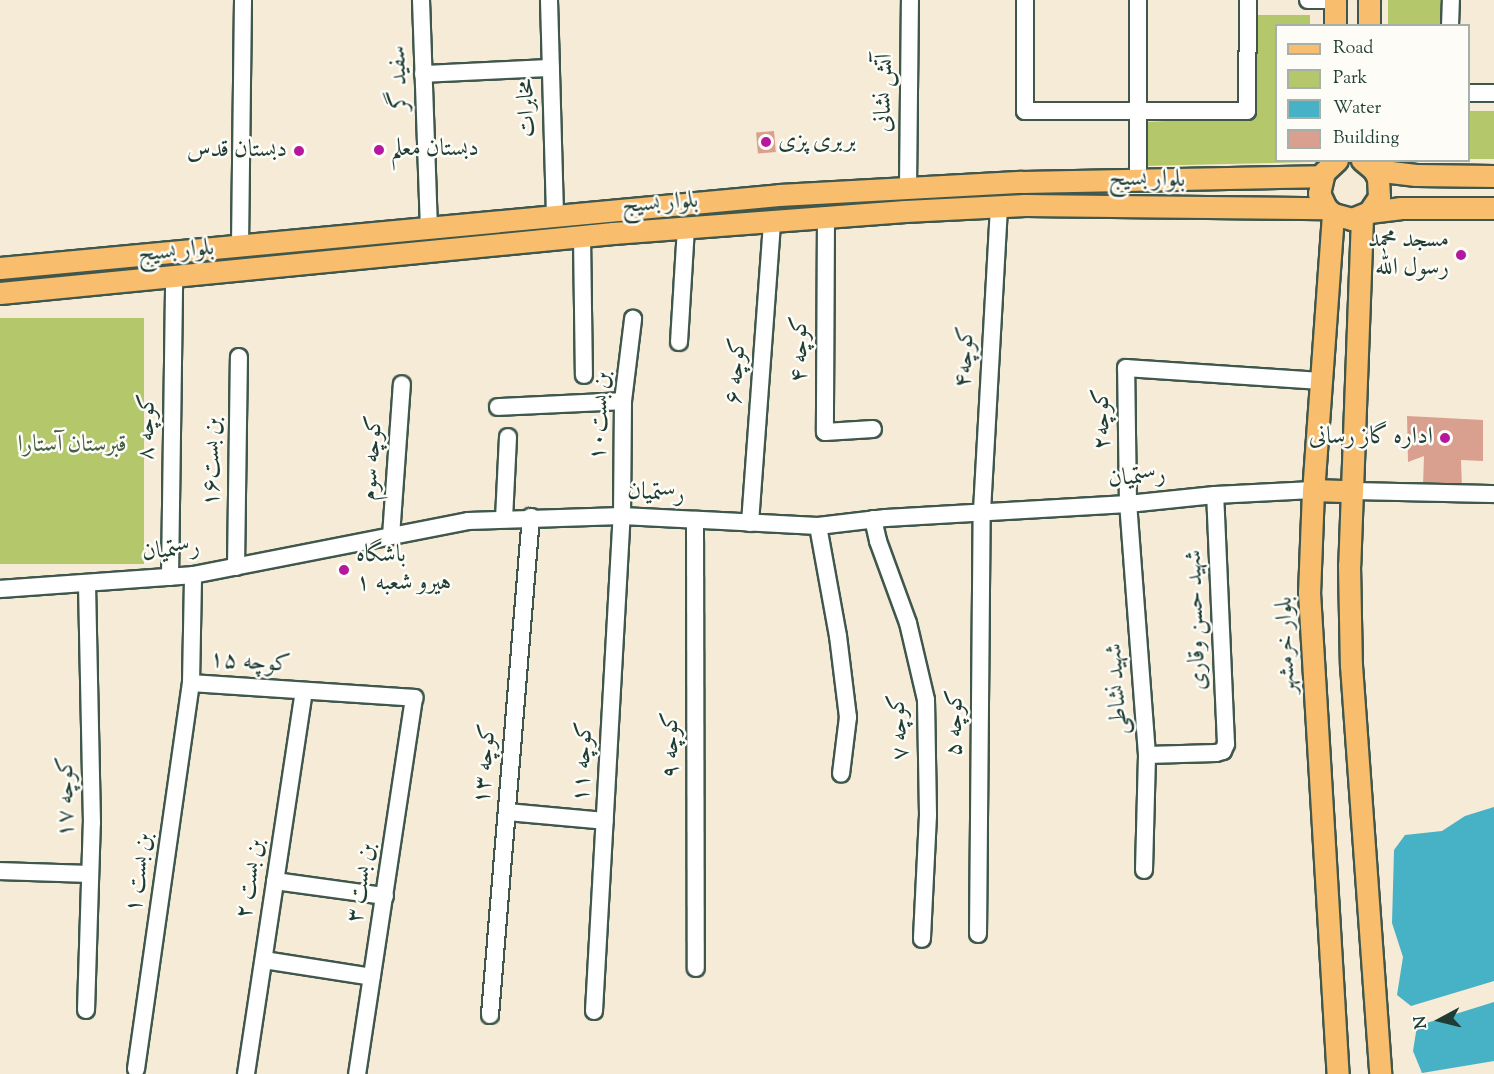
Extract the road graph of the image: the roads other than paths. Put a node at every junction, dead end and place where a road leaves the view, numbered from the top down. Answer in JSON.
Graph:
{"nodes":[{"id":1,"x":243,"y":0,"type":"edge"},
{"id":2,"x":421,"y":0,"type":"edge"},
{"id":3,"x":549,"y":0,"type":"edge"},
{"id":4,"x":910,"y":0,"type":"edge"},
{"id":5,"x":1025,"y":0,"type":"edge"},
{"id":6,"x":1138,"y":0,"type":"edge"},
{"id":7,"x":1248,"y":0,"type":"edge"},
{"id":8,"x":1308,"y":0,"type":"edge"},
{"id":9,"x":1335,"y":0,"type":"edge"},
{"id":10,"x":1369,"y":0,"type":"edge"},
{"id":11,"x":1450,"y":0,"type":"edge"},
{"id":12,"x":1335,"y":24,"type":"edge"},
{"id":13,"x":1369,"y":24,"type":"edge"},
{"id":14,"x":1450,"y":24,"type":"edge"},
{"id":15,"x":551,"y":68,"type":"junction"},
{"id":16,"x":423,"y":74,"type":"junction"},
{"id":17,"x":1470,"y":93,"type":"edge"},
{"id":18,"x":1494,"y":93,"type":"edge"},
{"id":19,"x":1138,"y":111,"type":"junction"},
{"id":20,"x":1336,"y":162,"type":"edge"},
{"id":21,"x":1369,"y":164,"type":"edge"},
{"id":22,"x":1322,"y":176,"type":"junction"},
{"id":23,"x":1494,"y":176,"type":"edge"},
{"id":24,"x":1138,"y":179,"type":"junction"},
{"id":25,"x":908,"y":187,"type":"junction"},
{"id":26,"x":999,"y":205,"type":"junction"},
{"id":27,"x":1494,"y":208,"type":"edge"},
{"id":28,"x":905,"y":211,"type":"junction"},
{"id":29,"x":1329,"y":211,"type":"junction"},
{"id":30,"x":1365,"y":214,"type":"junction"},
{"id":31,"x":555,"y":215,"type":"junction"},
{"id":32,"x":826,"y":217,"type":"junction"},
{"id":33,"x":772,"y":222,"type":"junction"},
{"id":34,"x":429,"y":227,"type":"junction"},
{"id":35,"x":686,"y":228,"type":"junction"},
{"id":36,"x":582,"y":237,"type":"junction"},
{"id":37,"x":240,"y":246,"type":"junction"},
{"id":38,"x":430,"y":252,"type":"junction"},
{"id":39,"x":0,"y":267,"type":"edge"},
{"id":40,"x":174,"y":278,"type":"junction"},
{"id":41,"x":0,"y":293,"type":"edge"},
{"id":42,"x":633,"y":319,"type":"dead end"},
{"id":43,"x":679,"y":342,"type":"dead end"},
{"id":44,"x":239,"y":357,"type":"dead end"},
{"id":45,"x":584,"y":375,"type":"dead end"},
{"id":46,"x":1321,"y":381,"type":"junction"},
{"id":47,"x":402,"y":384,"type":"dead end"},
{"id":48,"x":623,"y":401,"type":"junction"},
{"id":49,"x":498,"y":407,"type":"dead end"},
{"id":50,"x":873,"y":429,"type":"dead end"},
{"id":51,"x":507,"y":437,"type":"dead end"},
{"id":52,"x":1313,"y":490,"type":"junction"},
{"id":53,"x":1350,"y":491,"type":"junction"},
{"id":54,"x":1494,"y":494,"type":"edge"},
{"id":55,"x":1215,"y":495,"type":"junction"},
{"id":56,"x":1128,"y":504,"type":"junction"},
{"id":57,"x":982,"y":511,"type":"junction"},
{"id":58,"x":622,"y":516,"type":"junction"},
{"id":59,"x":531,"y":517,"type":"junction"},
{"id":60,"x":504,"y":519,"type":"junction"},
{"id":61,"x":873,"y":519,"type":"junction"},
{"id":62,"x":695,"y":521,"type":"junction"},
{"id":63,"x":750,"y":523,"type":"junction"},
{"id":64,"x":818,"y":526,"type":"junction"},
{"id":65,"x":391,"y":536,"type":"junction"},
{"id":66,"x":236,"y":567,"type":"junction"},
{"id":67,"x":193,"y":575,"type":"junction"},
{"id":68,"x":170,"y":577,"type":"junction"},
{"id":69,"x":87,"y":583,"type":"junction"},
{"id":70,"x":0,"y":589,"type":"edge"},
{"id":71,"x":191,"y":683,"type":"junction"},
{"id":72,"x":304,"y":691,"type":"junction"},
{"id":73,"x":414,"y":698,"type":"joint"},
{"id":74,"x":1147,"y":755,"type":"junction"},
{"id":75,"x":840,"y":774,"type":"dead end"},
{"id":76,"x":507,"y":812,"type":"junction"},
{"id":77,"x":605,"y":821,"type":"junction"},
{"id":78,"x":1144,"y":870,"type":"dead end"},
{"id":79,"x":0,"y":871,"type":"edge"},
{"id":80,"x":90,"y":874,"type":"junction"},
{"id":81,"x":275,"y":881,"type":"junction"},
{"id":82,"x":385,"y":896,"type":"junction"},
{"id":83,"x":978,"y":934,"type":"dead end"},
{"id":84,"x":922,"y":939,"type":"dead end"},
{"id":85,"x":264,"y":960,"type":"junction"},
{"id":86,"x":696,"y":968,"type":"dead end"},
{"id":87,"x":372,"y":977,"type":"junction"},
{"id":88,"x":86,"y":1010,"type":"dead end"},
{"id":89,"x":594,"y":1011,"type":"dead end"},
{"id":90,"x":490,"y":1015,"type":"dead end"},
{"id":91,"x":136,"y":1069,"type":"dead end"},
{"id":92,"x":246,"y":1074,"type":"edge"},
{"id":93,"x":357,"y":1074,"type":"edge"},
{"id":94,"x":1338,"y":1074,"type":"edge"},
{"id":95,"x":1380,"y":1074,"type":"edge"}],
"edges":[{"from":1,"to":37,"type":"street"},
{"from":2,"to":16,"type":"street","name":"سفید گر"},
{"from":3,"to":15,"type":"street","name":"مخابرات"},
{"from":4,"to":25,"type":"street","name":"آتش نشانی"},
{"from":5,"to":19,"type":"street"},
{"from":6,"to":19,"type":"street"},
{"from":7,"to":19,"type":"street"},
{"from":8,"to":9,"type":"street"},
{"from":9,"to":12,"type":"main road"},
{"from":10,"to":13,"type":"main road"},
{"from":11,"to":14,"type":"street"},
{"from":15,"to":16,"type":"street"},
{"from":15,"to":31,"type":"street","name":"مخابرات"},
{"from":16,"to":34,"type":"street","name":"سفید گر"},
{"from":17,"to":18,"type":"street"},
{"from":19,"to":24,"type":"street"},
{"from":20,"to":22,"type":"main road"},
{"from":21,"to":23,"type":"main road"},
{"from":21,"to":30,"type":"main road"},
{"from":22,"to":24,"type":"main road","name":"بلوار بسیج"},
{"from":22,"to":29,"type":"main road","name":"بلوار خرمشهر"},
{"from":24,"to":25,"type":"main road","name":"بلوار بسیج"},
{"from":25,"to":28,"type":"main road"},
{"from":25,"to":31,"type":"main road","name":"بلوار بسیج"},
{"from":26,"to":28,"type":"main road","name":"بلوار بسیج"},
{"from":26,"to":29,"type":"main road","name":"بلوار بسیج"},
{"from":26,"to":57,"type":"street","name":"کوچه۴"},
{"from":27,"to":30,"type":"main road"},
{"from":28,"to":32,"type":"main road","name":"بلوار بسیج"},
{"from":29,"to":30,"type":"main road","name":"بلوار بسیج"},
{"from":29,"to":46,"type":"main road","name":"بلوار خرمشهر"},
{"from":30,"to":53,"type":"main road"},
{"from":31,"to":34,"type":"main road","name":"بلوار بسیج"},
{"from":32,"to":33,"type":"main road","name":"بلوار بسیج"},
{"from":32,"to":50,"type":"street","name":"کوچه ۴"},
{"from":33,"to":35,"type":"main road","name":"بلوار بسیج"},
{"from":33,"to":63,"type":"street","name":"کوچه ۶"},
{"from":34,"to":37,"type":"main road","name":"بلوار بسیج"},
{"from":34,"to":38,"type":"main road"},
{"from":35,"to":36,"type":"main road","name":"بلوار بسیج"},
{"from":35,"to":43,"type":"street"},
{"from":36,"to":38,"type":"main road","name":"بلوار بسیج"},
{"from":36,"to":45,"type":"street"},
{"from":37,"to":39,"type":"main road","name":"بلوار بسیج"},
{"from":38,"to":40,"type":"main road","name":"بلوار بسیج"},
{"from":40,"to":41,"type":"main road","name":"بلوار بسیج"},
{"from":40,"to":68,"type":"street","name":"کوچه ۸"},
{"from":42,"to":48,"type":"street","name":"بن بست۱۰"},
{"from":44,"to":66,"type":"street","name":"بن بست۱۶"},
{"from":46,"to":52,"type":"main road","name":"بلوار خرمشهر"},
{"from":46,"to":56,"type":"street","name":"کوچه۲"},
{"from":47,"to":65,"type":"street","name":"کوچه سوم"},
{"from":48,"to":49,"type":"street"},
{"from":48,"to":58,"type":"street","name":"بن بست۱۰"},
{"from":51,"to":60,"type":"street"},
{"from":52,"to":53,"type":"main road"},
{"from":52,"to":55,"type":"street","name":"رستمیان"},
{"from":52,"to":94,"type":"main road","name":"بلوار خرمشهر"},
{"from":53,"to":54,"type":"street"},
{"from":53,"to":95,"type":"main road"},
{"from":55,"to":56,"type":"street","name":"رستمیان"},
{"from":55,"to":74,"type":"street","name":"شهید حسن وقاری"},
{"from":56,"to":57,"type":"street","name":"رستمیان"},
{"from":56,"to":74,"type":"street","name":"شهید نشاطی"},
{"from":57,"to":61,"type":"street","name":"رستمیان"},
{"from":57,"to":83,"type":"street","name":"کوچه ۵"},
{"from":58,"to":59,"type":"street","name":"رستمیان"},
{"from":58,"to":62,"type":"street","name":"رستمیان"},
{"from":58,"to":77,"type":"street","name":"کوچه ۱۱"},
{"from":59,"to":60,"type":"street","name":"رستمیان"},
{"from":59,"to":76,"type":"street","name":"کوچه ۱۳"},
{"from":60,"to":65,"type":"street","name":"رستمیان"},
{"from":61,"to":64,"type":"street","name":"رستمیان"},
{"from":61,"to":84,"type":"street","name":"کوچه ۷"},
{"from":62,"to":63,"type":"street","name":"رستمیان"},
{"from":62,"to":86,"type":"street","name":"کوچه ۹"},
{"from":63,"to":64,"type":"street","name":"رستمیان"},
{"from":64,"to":75,"type":"street"},
{"from":65,"to":66,"type":"street","name":"رستمیان"},
{"from":66,"to":67,"type":"street","name":"رستمیان"},
{"from":67,"to":68,"type":"street","name":"رستمیان"},
{"from":67,"to":71,"type":"street","name":"کوچه ۱۵"},
{"from":68,"to":69,"type":"street","name":"رستمیان"},
{"from":69,"to":70,"type":"street","name":"رستمیان"},
{"from":69,"to":80,"type":"street","name":"کوچه ۱۷"},
{"from":71,"to":72,"type":"street","name":"کوچه ۱۵"},
{"from":71,"to":91,"type":"street","name":"بن بست ۱"},
{"from":72,"to":73,"type":"street","name":"کوچه ۱۵"},
{"from":72,"to":81,"type":"street","name":"بن بست ۲"},
{"from":73,"to":82,"type":"street","name":"بن بست ۳"},
{"from":74,"to":78,"type":"street","name":"شهید نشاطی"},
{"from":76,"to":77,"type":"street"},
{"from":76,"to":90,"type":"street","name":"کوچه ۱۳"},
{"from":77,"to":89,"type":"street","name":"کوچه ۱۱"},
{"from":79,"to":80,"type":"street"},
{"from":80,"to":88,"type":"street","name":"کوچه ۱۷"},
{"from":81,"to":82,"type":"street"},
{"from":81,"to":85,"type":"street","name":"بن بست ۲"},
{"from":82,"to":87,"type":"street","name":"بن بست ۳"},
{"from":85,"to":87,"type":"street"},
{"from":85,"to":92,"type":"street","name":"بن بست ۲"},
{"from":87,"to":93,"type":"street","name":"بن بست ۳"}]}
